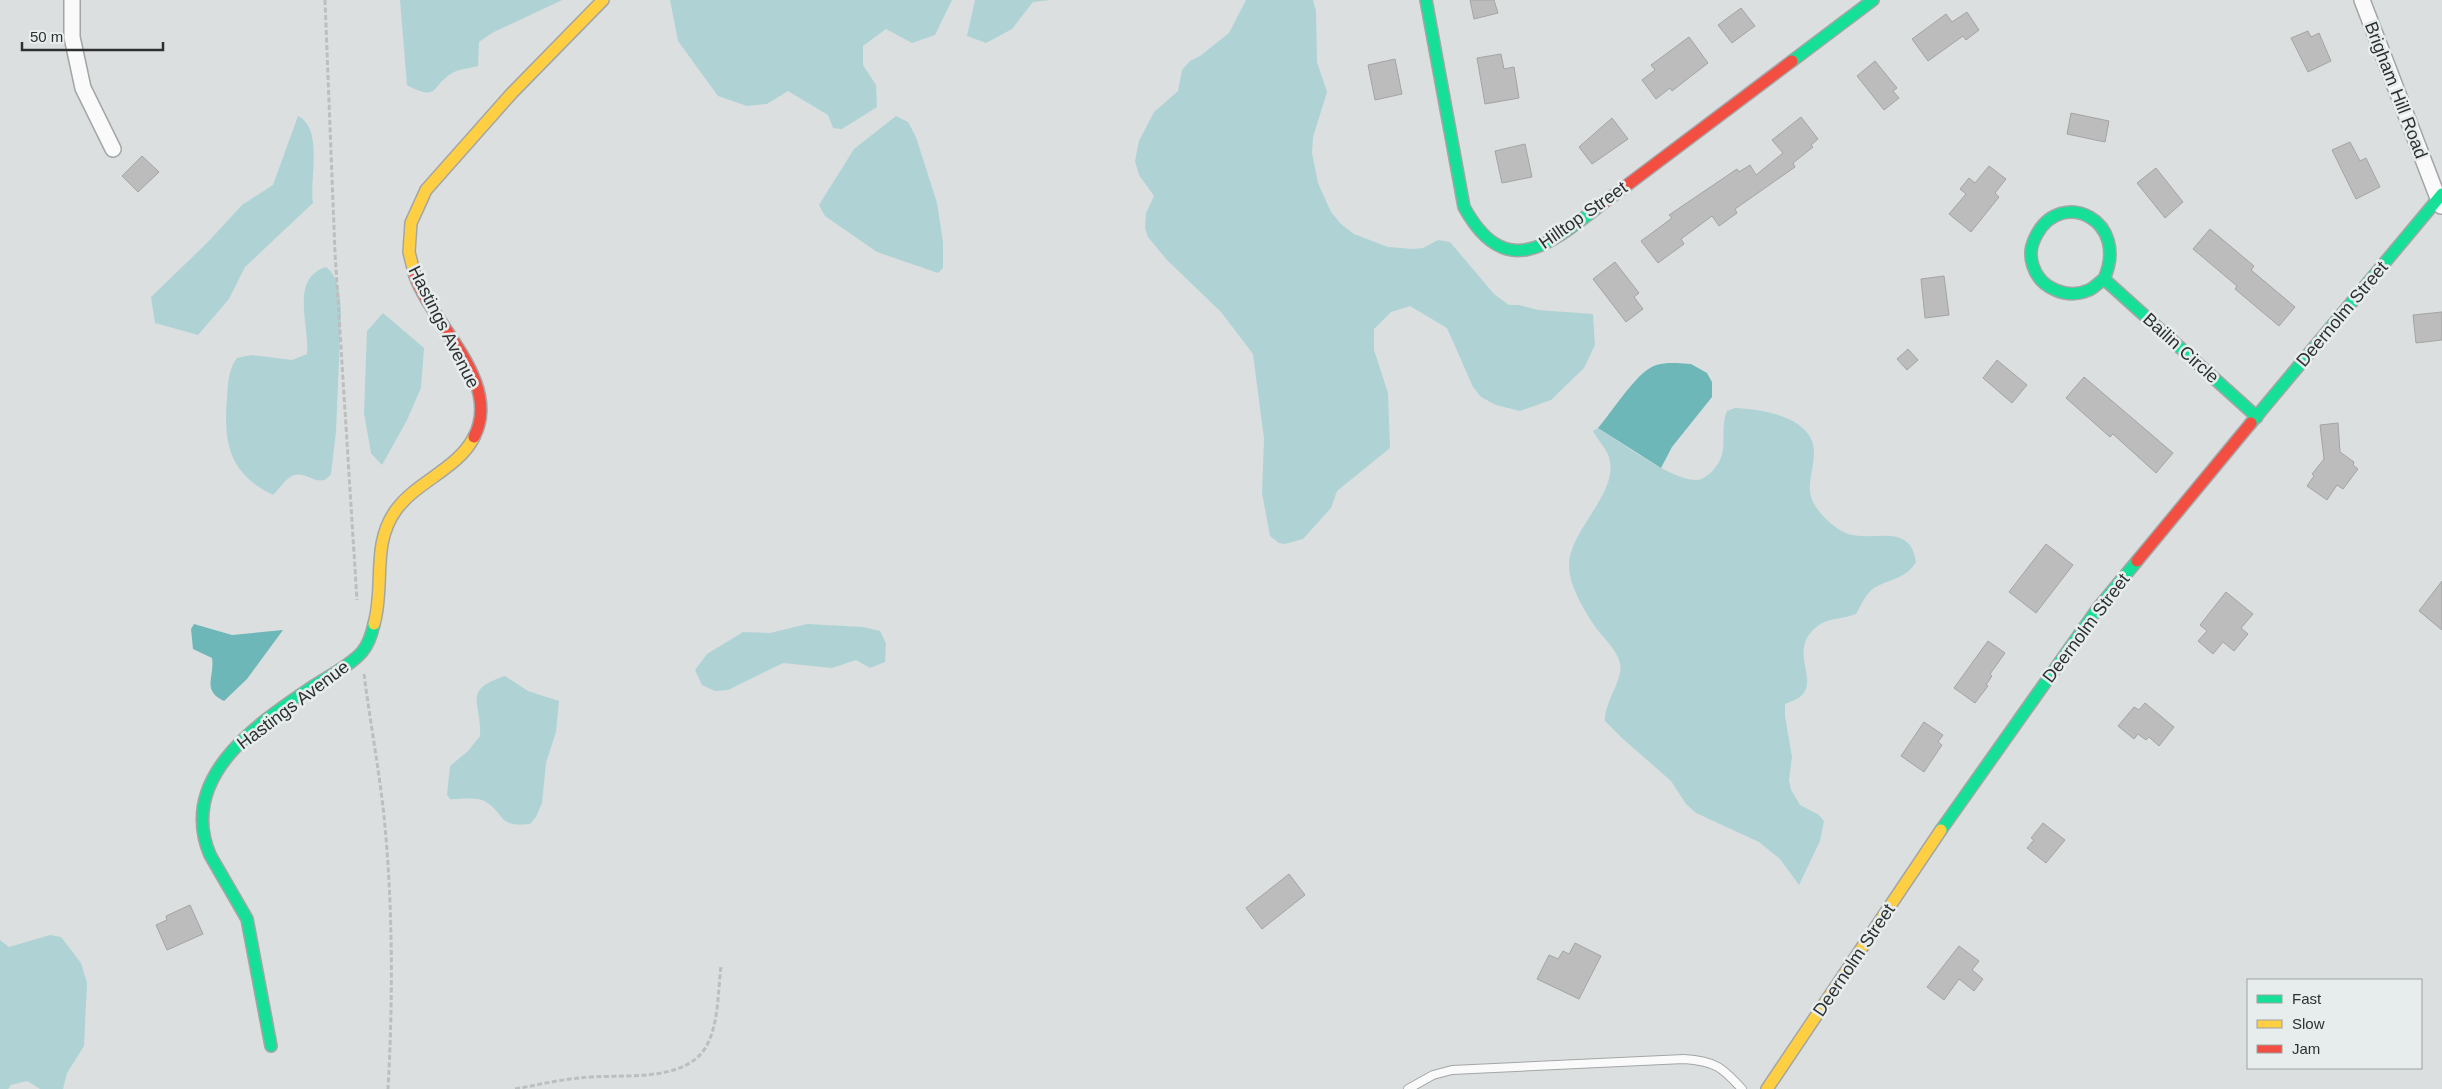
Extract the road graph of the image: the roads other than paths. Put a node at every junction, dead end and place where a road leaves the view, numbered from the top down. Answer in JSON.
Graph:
{"nodes":[{"id":1,"x":72,"y":0,"type":"edge"},
{"id":2,"x":603,"y":0,"type":"edge"},
{"id":3,"x":1426,"y":0,"type":"edge"},
{"id":4,"x":1873,"y":0,"type":"edge"},
{"id":5,"x":2362,"y":0,"type":"edge"},
{"id":6,"x":113,"y":149,"type":"dead end"},
{"id":7,"x":2441,"y":200,"type":"edge"},
{"id":8,"x":2104,"y":279,"type":"junction"},
{"id":9,"x":2257,"y":417,"type":"junction"},
{"id":10,"x":271,"y":1046,"type":"dead end"},
{"id":11,"x":1408,"y":1089,"type":"edge"},
{"id":12,"x":1742,"y":1089,"type":"edge"},
{"id":13,"x":1767,"y":1089,"type":"edge"}],
"edges":[{"from":1,"to":6,"type":"street"},
{"from":2,"to":10,"type":"street","name":"Hastings Avenue"},
{"from":3,"to":4,"type":"street","name":"Hilltop Street"},
{"from":5,"to":7,"type":"street","name":"Brigham Hill Road"},
{"from":7,"to":9,"type":"street","name":"Deernolm Street"},
{"from":8,"to":8,"type":"street"},
{"from":8,"to":9,"type":"street","name":"Bailin Circle"},
{"from":9,"to":13,"type":"street","name":"Deernolm Street"},
{"from":11,"to":12,"type":"lane"}]}
